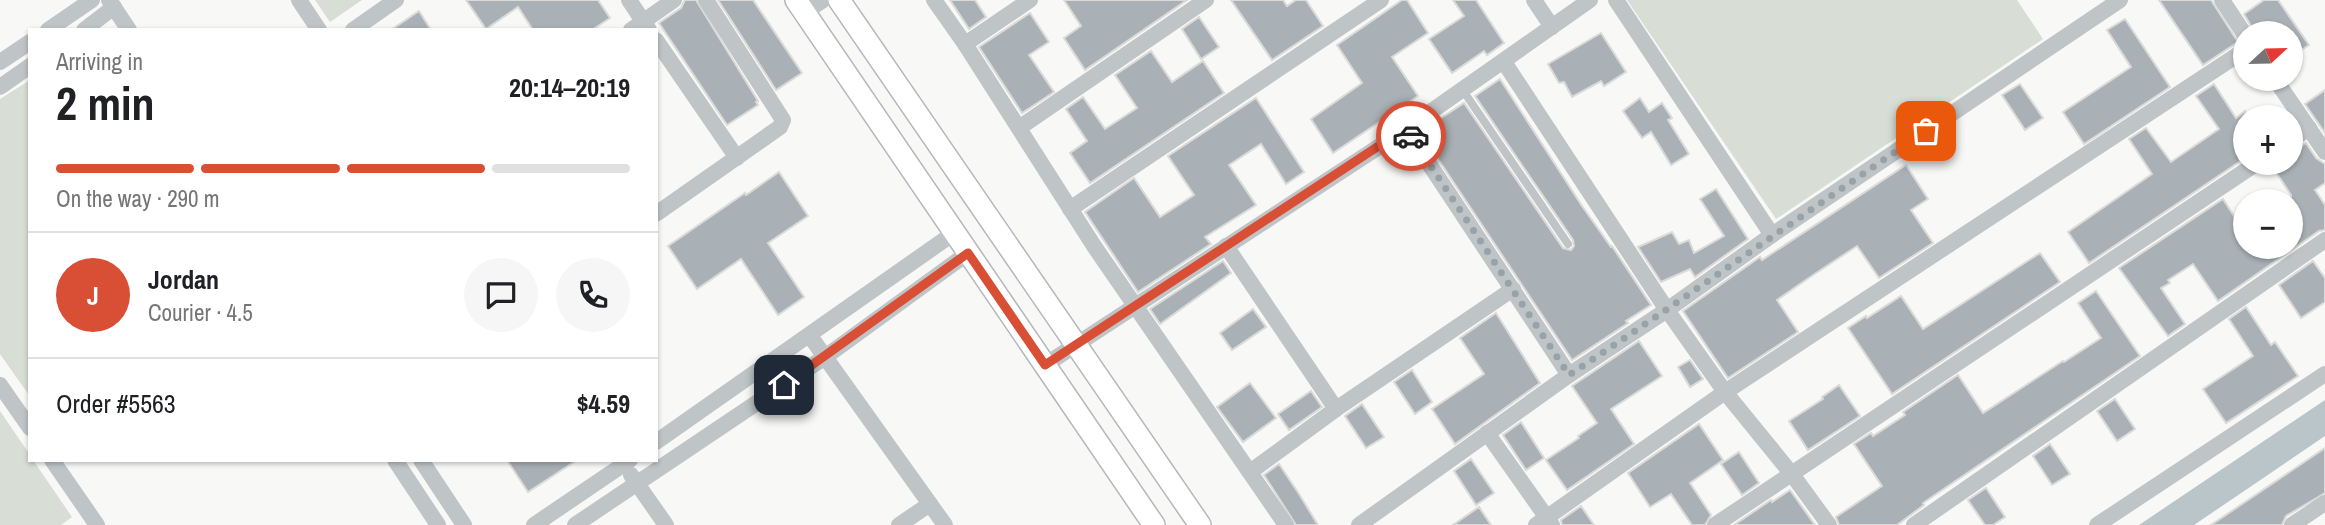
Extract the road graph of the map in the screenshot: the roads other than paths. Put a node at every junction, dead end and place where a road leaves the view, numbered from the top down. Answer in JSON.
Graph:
{"nodes":[{"id":1,"x":299,"y":0,"type":"edge"},
{"id":2,"x":396,"y":0,"type":"edge"},
{"id":3,"x":629,"y":0,"type":"edge"},
{"id":4,"x":674,"y":0,"type":"edge"},
{"id":5,"x":706,"y":0,"type":"edge"},
{"id":6,"x":823,"y":0,"type":"edge"},
{"id":7,"x":839,"y":0,"type":"edge"},
{"id":8,"x":934,"y":0,"type":"edge"},
{"id":9,"x":1030,"y":0,"type":"edge"},
{"id":10,"x":1206,"y":0,"type":"edge"},
{"id":11,"x":1381,"y":0,"type":"edge"},
{"id":12,"x":1534,"y":0,"type":"edge"},
{"id":13,"x":1590,"y":0,"type":"edge"},
{"id":14,"x":1616,"y":0,"type":"edge"},
{"id":15,"x":2120,"y":0,"type":"edge"},
{"id":16,"x":2222,"y":0,"type":"edge"},
{"id":17,"x":88,"y":1,"type":"edge"},
{"id":18,"x":112,"y":4,"type":"edge"},
{"id":19,"x":801,"y":6,"type":"edge"},
{"id":20,"x":2097,"y":6,"type":"edge"},
{"id":21,"x":2236,"y":21,"type":"edge"},
{"id":22,"x":102,"y":25,"type":"edge"},
{"id":23,"x":641,"y":27,"type":"edge"},
{"id":24,"x":1552,"y":27,"type":"junction"},
{"id":25,"x":51,"y":28,"type":"edge"},
{"id":26,"x":128,"y":28,"type":"edge"},
{"id":27,"x":318,"y":28,"type":"edge"},
{"id":28,"x":356,"y":28,"type":"edge"},
{"id":29,"x":28,"y":43,"type":"edge"},
{"id":30,"x":658,"y":43,"type":"edge"},
{"id":31,"x":965,"y":44,"type":"junction"},
{"id":32,"x":2233,"y":58,"type":"edge"},
{"id":33,"x":0,"y":62,"type":"edge"},
{"id":34,"x":1504,"y":62,"type":"junction"},
{"id":35,"x":28,"y":67,"type":"edge"},
{"id":36,"x":0,"y":87,"type":"edge"},
{"id":37,"x":1462,"y":89,"type":"junction"},
{"id":38,"x":2283,"y":91,"type":"edge"},
{"id":39,"x":1019,"y":128,"type":"junction"},
{"id":40,"x":1406,"y":128,"type":"junction"},
{"id":41,"x":2309,"y":128,"type":"junction"},
{"id":42,"x":2303,"y":132,"type":"edge"},
{"id":43,"x":2325,"y":152,"type":"edge"},
{"id":44,"x":737,"y":158,"type":"junction"},
{"id":45,"x":2239,"y":175,"type":"edge"},
{"id":46,"x":1070,"y":209,"type":"junction"},
{"id":47,"x":658,"y":213,"type":"edge"},
{"id":48,"x":954,"y":233,"type":"junction"},
{"id":49,"x":1772,"y":235,"type":"junction"},
{"id":50,"x":2325,"y":240,"type":"edge"},
{"id":51,"x":1568,"y":244,"type":"dead end"},
{"id":52,"x":1226,"y":246,"type":"junction"},
{"id":53,"x":968,"y":253,"type":"junction"},
{"id":54,"x":1513,"y":289,"type":"junction"},
{"id":55,"x":1137,"y":306,"type":"junction"},
{"id":56,"x":1667,"y":310,"type":"junction"},
{"id":57,"x":810,"y":336,"type":"junction"},
{"id":58,"x":1076,"y":345,"type":"junction"},
{"id":59,"x":825,"y":356,"type":"junction"},
{"id":60,"x":1045,"y":365,"type":"junction"},
{"id":61,"x":2325,"y":374,"type":"edge"},
{"id":62,"x":1569,"y":375,"type":"junction"},
{"id":63,"x":0,"y":384,"type":"edge"},
{"id":64,"x":1725,"y":392,"type":"junction"},
{"id":65,"x":24,"y":409,"type":"edge"},
{"id":66,"x":1336,"y":409,"type":"junction"},
{"id":67,"x":1487,"y":433,"type":"junction"},
{"id":68,"x":658,"y":441,"type":"edge"},
{"id":69,"x":53,"y":462,"type":"edge"},
{"id":70,"x":396,"y":462,"type":"edge"},
{"id":71,"x":422,"y":462,"type":"edge"},
{"id":72,"x":627,"y":462,"type":"edge"},
{"id":73,"x":1250,"y":472,"type":"junction"},
{"id":74,"x":1791,"y":473,"type":"junction"},
{"id":75,"x":638,"y":484,"type":"junction"},
{"id":76,"x":2325,"y":503,"type":"edge"},
{"id":77,"x":930,"y":504,"type":"junction"},
{"id":78,"x":1545,"y":522,"type":"edge"},
{"id":79,"x":97,"y":525,"type":"edge"},
{"id":80,"x":438,"y":525,"type":"edge"},
{"id":81,"x":464,"y":525,"type":"edge"},
{"id":82,"x":534,"y":525,"type":"edge"},
{"id":83,"x":575,"y":525,"type":"edge"},
{"id":84,"x":666,"y":525,"type":"edge"},
{"id":85,"x":899,"y":525,"type":"edge"},
{"id":86,"x":944,"y":525,"type":"edge"},
{"id":87,"x":1154,"y":525,"type":"edge"},
{"id":88,"x":1200,"y":525,"type":"edge"},
{"id":89,"x":1286,"y":525,"type":"edge"},
{"id":90,"x":1359,"y":525,"type":"edge"},
{"id":91,"x":1716,"y":525,"type":"edge"},
{"id":92,"x":1829,"y":525,"type":"edge"},
{"id":93,"x":1914,"y":525,"type":"edge"},
{"id":94,"x":2097,"y":525,"type":"edge"},
{"id":95,"x":2292,"y":525,"type":"edge"}],
"edges":[{"from":1,"to":27,"type":"street"},
{"from":2,"to":28,"type":"street"},
{"from":3,"to":23,"type":"street"},
{"from":4,"to":23,"type":"street"},
{"from":5,"to":44,"type":"street"},
{"from":6,"to":19,"type":"street"},
{"from":7,"to":58,"type":"street"},
{"from":8,"to":31,"type":"street"},
{"from":9,"to":31,"type":"street"},
{"from":10,"to":39,"type":"street"},
{"from":11,"to":46,"type":"street"},
{"from":12,"to":24,"type":"street"},
{"from":13,"to":24,"type":"street"},
{"from":14,"to":49,"type":"street"},
{"from":15,"to":20,"type":"street"},
{"from":16,"to":21,"type":"street"},
{"from":17,"to":22,"type":"street"},
{"from":17,"to":25,"type":"street"},
{"from":18,"to":22,"type":"street"},
{"from":18,"to":26,"type":"street"},
{"from":19,"to":48,"type":"street"},
{"from":20,"to":49,"type":"street"},
{"from":24,"to":34,"type":"street"},
{"from":29,"to":33,"type":"street"},
{"from":30,"to":44,"type":"street"},
{"from":31,"to":39,"type":"street"},
{"from":32,"to":64,"type":"street"},
{"from":34,"to":37,"type":"street"},
{"from":34,"to":56,"type":"street"},
{"from":35,"to":36,"type":"street"},
{"from":37,"to":40,"type":"street"},
{"from":37,"to":51,"type":"lane"},
{"from":38,"to":41,"type":"street"},
{"from":39,"to":46,"type":"street"},
{"from":40,"to":52,"type":"street"},
{"from":40,"to":54,"type":"street"},
{"from":41,"to":42,"type":"street"},
{"from":41,"to":43,"type":"street"},
{"from":44,"to":47,"type":"street"},
{"from":45,"to":74,"type":"street"},
{"from":46,"to":55,"type":"street"},
{"from":48,"to":53,"type":"street"},
{"from":48,"to":57,"type":"street"},
{"from":49,"to":56,"type":"street"},
{"from":50,"to":93,"type":"street"},
{"from":52,"to":55,"type":"street"},
{"from":52,"to":66,"type":"street"},
{"from":53,"to":59,"type":"street"},
{"from":53,"to":60,"type":"street"},
{"from":54,"to":62,"type":"street"},
{"from":54,"to":66,"type":"street"},
{"from":55,"to":58,"type":"street"},
{"from":55,"to":73,"type":"street"},
{"from":56,"to":62,"type":"street"},
{"from":56,"to":64,"type":"street"},
{"from":57,"to":59,"type":"street"},
{"from":57,"to":68,"type":"street"},
{"from":58,"to":60,"type":"street"},
{"from":58,"to":88,"type":"street"},
{"from":59,"to":75,"type":"street"},
{"from":59,"to":77,"type":"street"},
{"from":60,"to":87,"type":"street"},
{"from":61,"to":94,"type":"street"},
{"from":62,"to":67,"type":"street"},
{"from":63,"to":65,"type":"street"},
{"from":64,"to":74,"type":"street"},
{"from":64,"to":78,"type":"street"},
{"from":66,"to":73,"type":"street"},
{"from":67,"to":78,"type":"street"},
{"from":67,"to":90,"type":"street"},
{"from":69,"to":79,"type":"street"},
{"from":70,"to":80,"type":"street"},
{"from":71,"to":81,"type":"street"},
{"from":72,"to":75,"type":"street"},
{"from":72,"to":82,"type":"street"},
{"from":73,"to":89,"type":"street"},
{"from":74,"to":91,"type":"street"},
{"from":74,"to":92,"type":"street"},
{"from":75,"to":83,"type":"street"},
{"from":75,"to":84,"type":"street"},
{"from":76,"to":95,"type":"street"},
{"from":77,"to":85,"type":"street"},
{"from":77,"to":86,"type":"street"}]}
